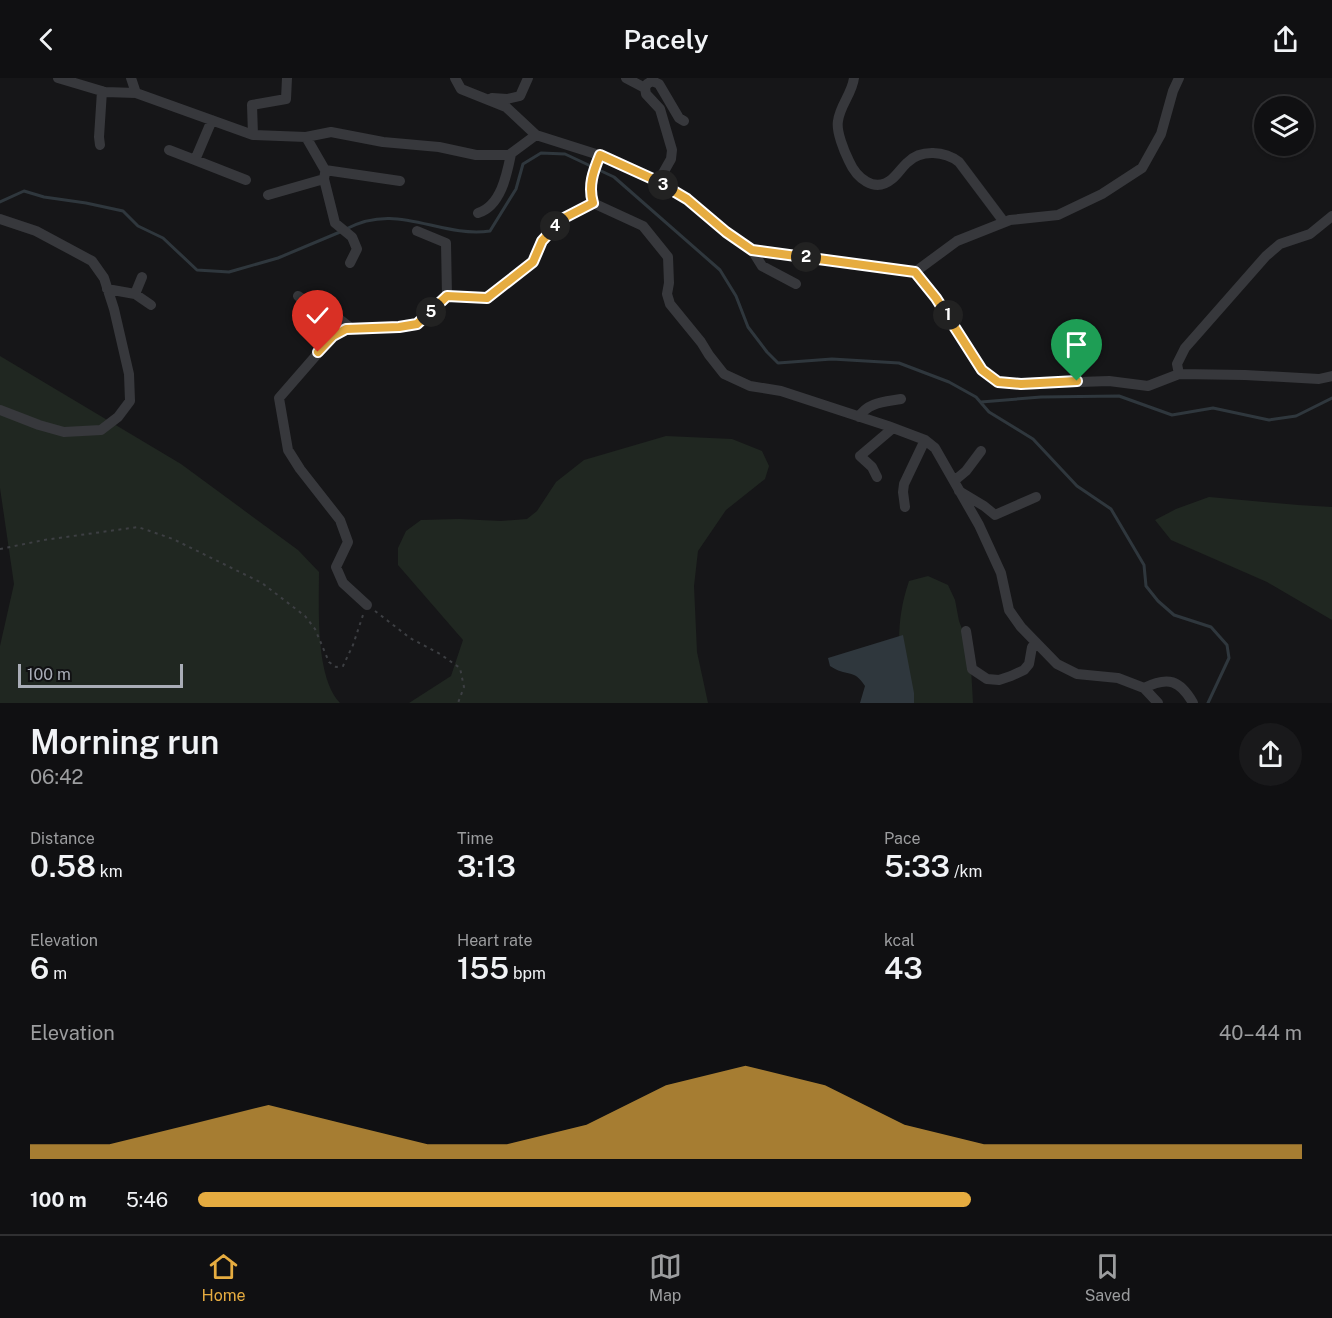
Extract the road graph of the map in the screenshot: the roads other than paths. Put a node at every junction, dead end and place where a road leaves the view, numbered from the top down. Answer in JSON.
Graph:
{"nodes":[{"id":1,"x":58,"y":78,"type":"edge"},
{"id":2,"x":131,"y":78,"type":"edge"},
{"id":3,"x":287,"y":78,"type":"edge"},
{"id":4,"x":455,"y":78,"type":"edge"},
{"id":5,"x":528,"y":78,"type":"edge"},
{"id":6,"x":626,"y":78,"type":"edge"},
{"id":7,"x":854,"y":78,"type":"edge"},
{"id":8,"x":1179,"y":78,"type":"edge"},
{"id":9,"x":645,"y":88,"type":"junction"},
{"id":10,"x":102,"y":91,"type":"junction"},
{"id":11,"x":136,"y":93,"type":"junction"},
{"id":12,"x":486,"y":100,"type":"junction"},
{"id":13,"x":212,"y":120,"type":"junction"},
{"id":14,"x":684,"y":121,"type":"dead end"},
{"id":15,"x":253,"y":135,"type":"junction"},
{"id":16,"x":536,"y":135,"type":"junction"},
{"id":17,"x":306,"y":137,"type":"junction"},
{"id":18,"x":100,"y":145,"type":"dead end"},
{"id":19,"x":169,"y":150,"type":"dead end"},
{"id":20,"x":511,"y":154,"type":"junction"},
{"id":21,"x":598,"y":158,"type":"junction"},
{"id":22,"x":195,"y":160,"type":"junction"},
{"id":23,"x":325,"y":174,"type":"junction"},
{"id":24,"x":246,"y":180,"type":"dead end"},
{"id":25,"x":400,"y":181,"type":"dead end"},
{"id":26,"x":658,"y":182,"type":"junction"},
{"id":27,"x":268,"y":195,"type":"dead end"},
{"id":28,"x":593,"y":203,"type":"junction"},
{"id":29,"x":478,"y":213,"type":"dead end"},
{"id":30,"x":1332,"y":216,"type":"edge"},
{"id":31,"x":0,"y":219,"type":"edge"},
{"id":32,"x":1004,"y":222,"type":"junction"},
{"id":33,"x":417,"y":231,"type":"dead end"},
{"id":34,"x":752,"y":250,"type":"junction"},
{"id":35,"x":350,"y":263,"type":"dead end"},
{"id":36,"x":915,"y":272,"type":"junction"},
{"id":37,"x":142,"y":277,"type":"dead end"},
{"id":38,"x":796,"y":284,"type":"dead end"},
{"id":39,"x":108,"y":289,"type":"junction"},
{"id":40,"x":135,"y":294,"type":"junction"},
{"id":41,"x":298,"y":296,"type":"dead end"},
{"id":42,"x":447,"y":296,"type":"junction"},
{"id":43,"x":151,"y":305,"type":"dead end"},
{"id":44,"x":352,"y":329,"type":"junction"},
{"id":45,"x":1179,"y":374,"type":"junction"},
{"id":46,"x":1332,"y":376,"type":"edge"},
{"id":47,"x":902,"y":399,"type":"dead end"},
{"id":48,"x":0,"y":410,"type":"edge"},
{"id":49,"x":859,"y":417,"type":"junction"},
{"id":50,"x":893,"y":428,"type":"junction"},
{"id":51,"x":925,"y":440,"type":"junction"},
{"id":52,"x":981,"y":452,"type":"dead end"},
{"id":53,"x":877,"y":477,"type":"dead end"},
{"id":54,"x":956,"y":486,"type":"junction"},
{"id":55,"x":1036,"y":497,"type":"dead end"},
{"id":56,"x":905,"y":507,"type":"dead end"},
{"id":57,"x":367,"y":605,"type":"road end"},
{"id":58,"x":966,"y":631,"type":"dead end"},
{"id":59,"x":1038,"y":645,"type":"junction"},
{"id":60,"x":1144,"y":688,"type":"junction"},
{"id":61,"x":1158,"y":703,"type":"edge"},
{"id":62,"x":1193,"y":703,"type":"edge"}],
"edges":[{"from":1,"to":10,"type":"street"},
{"from":2,"to":11,"type":"street"},
{"from":3,"to":15,"type":"street"},
{"from":4,"to":12,"type":"street"},
{"from":5,"to":12,"type":"street"},
{"from":6,"to":9,"type":"street"},
{"from":7,"to":32,"type":"street"},
{"from":8,"to":32,"type":"street"},
{"from":9,"to":14,"type":"street"},
{"from":9,"to":26,"type":"street"},
{"from":10,"to":11,"type":"street"},
{"from":10,"to":18,"type":"street"},
{"from":11,"to":13,"type":"street"},
{"from":12,"to":16,"type":"street"},
{"from":13,"to":15,"type":"street"},
{"from":13,"to":22,"type":"street"},
{"from":15,"to":17,"type":"street"},
{"from":16,"to":20,"type":"street"},
{"from":16,"to":21,"type":"street"},
{"from":17,"to":20,"type":"street"},
{"from":17,"to":23,"type":"street"},
{"from":19,"to":22,"type":"street"},
{"from":20,"to":29,"type":"street"},
{"from":21,"to":26,"type":"street"},
{"from":21,"to":28,"type":"street"},
{"from":22,"to":24,"type":"street"},
{"from":23,"to":25,"type":"street"},
{"from":23,"to":27,"type":"street"},
{"from":23,"to":35,"type":"street"},
{"from":26,"to":34,"type":"street"},
{"from":28,"to":42,"type":"street"},
{"from":28,"to":49,"type":"street"},
{"from":30,"to":45,"type":"street"},
{"from":31,"to":39,"type":"street"},
{"from":32,"to":36,"type":"street"},
{"from":33,"to":42,"type":"street"},
{"from":34,"to":36,"type":"street"},
{"from":34,"to":38,"type":"street"},
{"from":36,"to":45,"type":"street"},
{"from":37,"to":40,"type":"street"},
{"from":39,"to":40,"type":"street"},
{"from":39,"to":48,"type":"street"},
{"from":40,"to":43,"type":"street"},
{"from":41,"to":44,"type":"street"},
{"from":42,"to":44,"type":"street"},
{"from":44,"to":57,"type":"street"},
{"from":45,"to":46,"type":"street"},
{"from":47,"to":49,"type":"street"},
{"from":49,"to":50,"type":"street"},
{"from":50,"to":51,"type":"street"},
{"from":50,"to":53,"type":"street"},
{"from":51,"to":54,"type":"street"},
{"from":51,"to":56,"type":"street"},
{"from":52,"to":54,"type":"street"},
{"from":54,"to":55,"type":"street"},
{"from":54,"to":59,"type":"street"},
{"from":58,"to":59,"type":"street"},
{"from":59,"to":60,"type":"street"},
{"from":60,"to":61,"type":"street"},
{"from":60,"to":62,"type":"street"}]}
